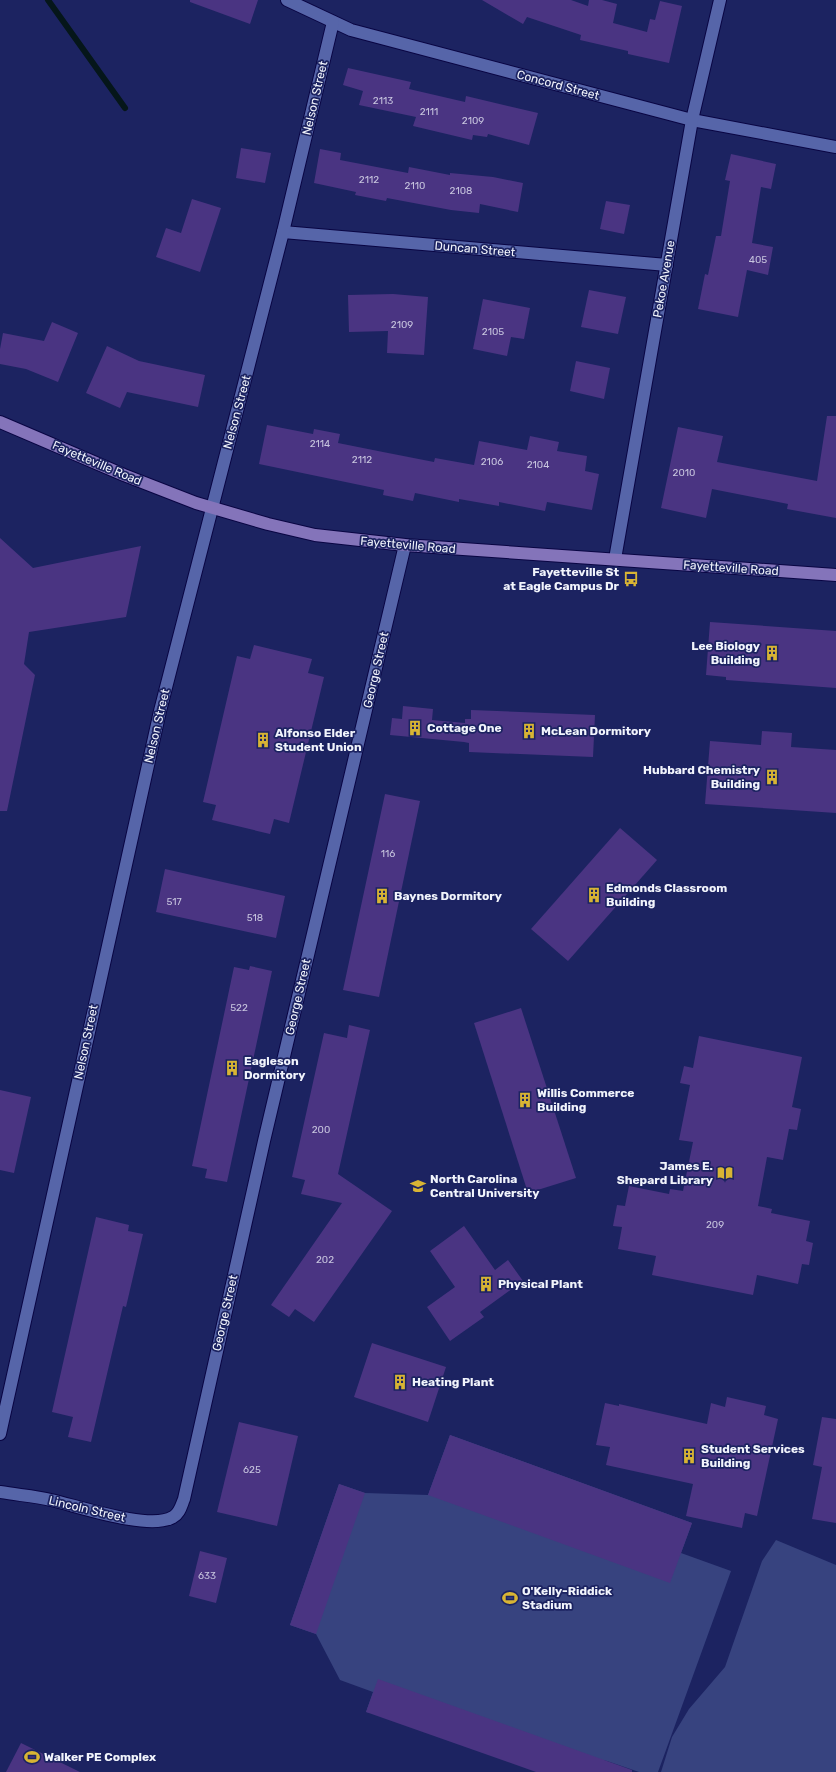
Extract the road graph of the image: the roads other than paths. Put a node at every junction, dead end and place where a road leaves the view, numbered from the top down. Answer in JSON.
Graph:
{"nodes":[{"id":1,"x":720,"y":0,"type":"edge"},
{"id":2,"x":291,"y":1,"type":"edge"},
{"id":3,"x":333,"y":22,"type":"junction"},
{"id":4,"x":692,"y":120,"type":"junction"},
{"id":5,"x":836,"y":147,"type":"edge"},
{"id":6,"x":283,"y":232,"type":"junction"},
{"id":7,"x":667,"y":265,"type":"junction"},
{"id":8,"x":0,"y":422,"type":"edge"},
{"id":9,"x":212,"y":508,"type":"junction"},
{"id":10,"x":405,"y":546,"type":"junction"},
{"id":11,"x":615,"y":559,"type":"junction"},
{"id":12,"x":836,"y":575,"type":"edge"},
{"id":13,"x":0,"y":1434,"type":"edge"},
{"id":14,"x":0,"y":1492,"type":"edge"},
{"id":15,"x":173,"y":1517,"type":"joint"}],
"edges":[{"from":1,"to":4,"type":"street","name":"Pekoe Avenue"},
{"from":2,"to":3,"type":"street","name":"Concord Street"},
{"from":3,"to":4,"type":"street","name":"Concord Street"},
{"from":3,"to":6,"type":"street","name":"Nelson Street"},
{"from":4,"to":5,"type":"street","name":"Concord Street"},
{"from":4,"to":7,"type":"street","name":"Pekoe Avenue"},
{"from":6,"to":7,"type":"street","name":"Duncan Street"},
{"from":6,"to":9,"type":"street","name":"Nelson Street"},
{"from":7,"to":11,"type":"street","name":"Pekoe Avenue"},
{"from":8,"to":9,"type":"main road","name":"Fayetteville Road"},
{"from":9,"to":10,"type":"main road","name":"Fayetteville Road"},
{"from":9,"to":13,"type":"street","name":"Nelson Street"},
{"from":10,"to":11,"type":"main road","name":"Fayetteville Road"},
{"from":10,"to":15,"type":"street","name":"George Street"},
{"from":11,"to":12,"type":"main road","name":"Fayetteville Road"},
{"from":14,"to":15,"type":"street","name":"Lincoln Street"}]}
